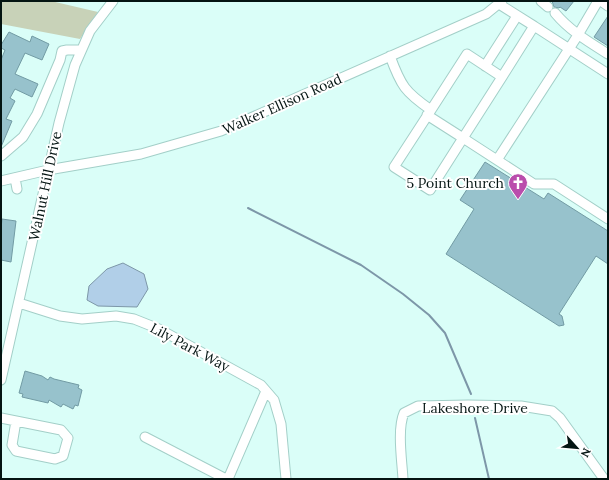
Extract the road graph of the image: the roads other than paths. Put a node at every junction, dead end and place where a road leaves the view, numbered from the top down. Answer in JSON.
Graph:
{"nodes":[{"id":1,"x":112,"y":1,"type":"edge"},
{"id":2,"x":541,"y":1,"type":"edge"},
{"id":3,"x":599,"y":1,"type":"edge"},
{"id":4,"x":501,"y":3,"type":"edge"},
{"id":5,"x":608,"y":6,"type":"edge"},
{"id":6,"x":517,"y":16,"type":"junction"},
{"id":7,"x":534,"y":26,"type":"junction"},
{"id":8,"x":578,"y":35,"type":"junction"},
{"id":9,"x":569,"y":48,"type":"junction"},
{"id":10,"x":81,"y":50,"type":"junction"},
{"id":11,"x":608,"y":54,"type":"edge"},
{"id":12,"x":390,"y":56,"type":"junction"},
{"id":13,"x":485,"y":66,"type":"junction"},
{"id":14,"x":608,"y":74,"type":"edge"},
{"id":15,"x":502,"y":77,"type":"junction"},
{"id":16,"x":429,"y":112,"type":"junction"},
{"id":17,"x":463,"y":138,"type":"junction"},
{"id":18,"x":1,"y":156,"type":"edge"},
{"id":19,"x":497,"y":160,"type":"junction"},
{"id":20,"x":48,"y":170,"type":"junction"},
{"id":21,"x":15,"y":178,"type":"junction"},
{"id":22,"x":1,"y":181,"type":"edge"},
{"id":23,"x":17,"y":189,"type":"dead end"},
{"id":24,"x":607,"y":218,"type":"edge"},
{"id":25,"x":19,"y":303,"type":"junction"},
{"id":26,"x":1,"y":380,"type":"edge"},
{"id":27,"x":266,"y":391,"type":"junction"},
{"id":28,"x":1,"y":418,"type":"edge"},
{"id":29,"x":16,"y":421,"type":"junction"},
{"id":30,"x":145,"y":437,"type":"dead end"},
{"id":31,"x":227,"y":479,"type":"edge"},
{"id":32,"x":286,"y":479,"type":"edge"},
{"id":33,"x":403,"y":479,"type":"edge"},
{"id":34,"x":604,"y":479,"type":"edge"}],
"edges":[{"from":1,"to":10,"type":"street","name":"Walnut Hill Drive"},
{"from":2,"to":8,"type":"street"},
{"from":3,"to":5,"type":"street"},
{"from":3,"to":8,"type":"street"},
{"from":4,"to":6,"type":"street"},
{"from":4,"to":12,"type":"street","name":"Walker Ellison Road"},
{"from":6,"to":7,"type":"street"},
{"from":6,"to":13,"type":"street"},
{"from":7,"to":9,"type":"street"},
{"from":7,"to":15,"type":"street"},
{"from":8,"to":9,"type":"street"},
{"from":8,"to":11,"type":"street"},
{"from":9,"to":14,"type":"street"},
{"from":9,"to":19,"type":"street"},
{"from":10,"to":18,"type":"street"},
{"from":10,"to":20,"type":"street","name":"Walnut Hill Drive"},
{"from":12,"to":16,"type":"street"},
{"from":12,"to":20,"type":"street","name":"Walker Ellison Road"},
{"from":13,"to":15,"type":"street"},
{"from":13,"to":16,"type":"street"},
{"from":15,"to":17,"type":"street"},
{"from":16,"to":17,"type":"street"},
{"from":16,"to":17,"type":"street"},
{"from":17,"to":19,"type":"street"},
{"from":19,"to":24,"type":"street"},
{"from":20,"to":21,"type":"street","name":"Walker Ellison Road"},
{"from":20,"to":25,"type":"street","name":"Walnut Hill Drive"},
{"from":21,"to":22,"type":"street","name":"Walker Ellison Road"},
{"from":21,"to":23,"type":"street"},
{"from":25,"to":26,"type":"street","name":"Walnut Hill Drive"},
{"from":25,"to":27,"type":"street","name":"Lily Park Way"},
{"from":27,"to":31,"type":"street"},
{"from":27,"to":32,"type":"street","name":"Lily Park Way"},
{"from":28,"to":29,"type":"street"},
{"from":29,"to":29,"type":"street"},
{"from":30,"to":31,"type":"street"},
{"from":33,"to":34,"type":"street","name":"Lakeshore Drive"}]}
